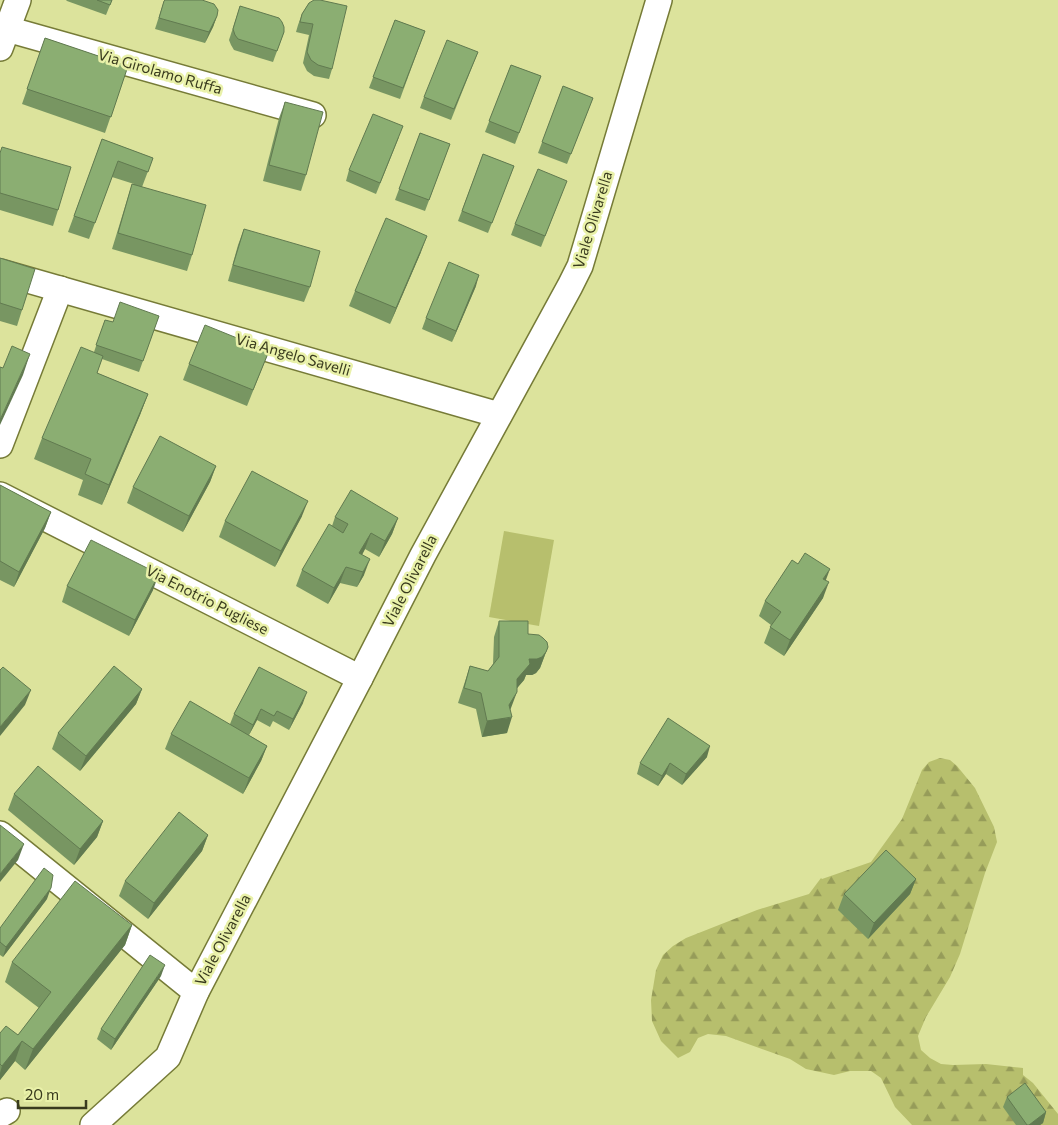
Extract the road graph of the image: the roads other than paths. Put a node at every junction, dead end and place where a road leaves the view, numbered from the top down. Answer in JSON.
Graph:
{"nodes":[{"id":1,"x":18,"y":0,"type":"edge"},
{"id":2,"x":659,"y":0,"type":"edge"},
{"id":3,"x":4,"y":38,"type":"edge"},
{"id":4,"x":313,"y":115,"type":"edge"},
{"id":5,"x":0,"y":272,"type":"edge"},
{"id":6,"x":60,"y":289,"type":"junction"},
{"id":7,"x":499,"y":415,"type":"junction"},
{"id":8,"x":0,"y":445,"type":"edge"},
{"id":9,"x":0,"y":495,"type":"edge"},
{"id":10,"x":360,"y":678,"type":"junction"},
{"id":11,"x":0,"y":834,"type":"edge"},
{"id":12,"x":196,"y":992,"type":"junction"},
{"id":13,"x":94,"y":1125,"type":"edge"}],
"edges":[{"from":1,"to":3,"type":"street"},
{"from":2,"to":7,"type":"street","name":"Viale Olivarella"},
{"from":3,"to":4,"type":"street","name":"Via Girolamo Ruffa"},
{"from":5,"to":6,"type":"street","name":"Via Angelo Savelli"},
{"from":6,"to":7,"type":"street","name":"Via Angelo Savelli"},
{"from":6,"to":8,"type":"street"},
{"from":7,"to":10,"type":"street","name":"Viale Olivarella"},
{"from":9,"to":10,"type":"street","name":"Via Enotrio Pugliese"},
{"from":10,"to":12,"type":"street","name":"Viale Olivarella"},
{"from":11,"to":12,"type":"street"},
{"from":12,"to":13,"type":"street","name":"Viale Olivarella"}]}
